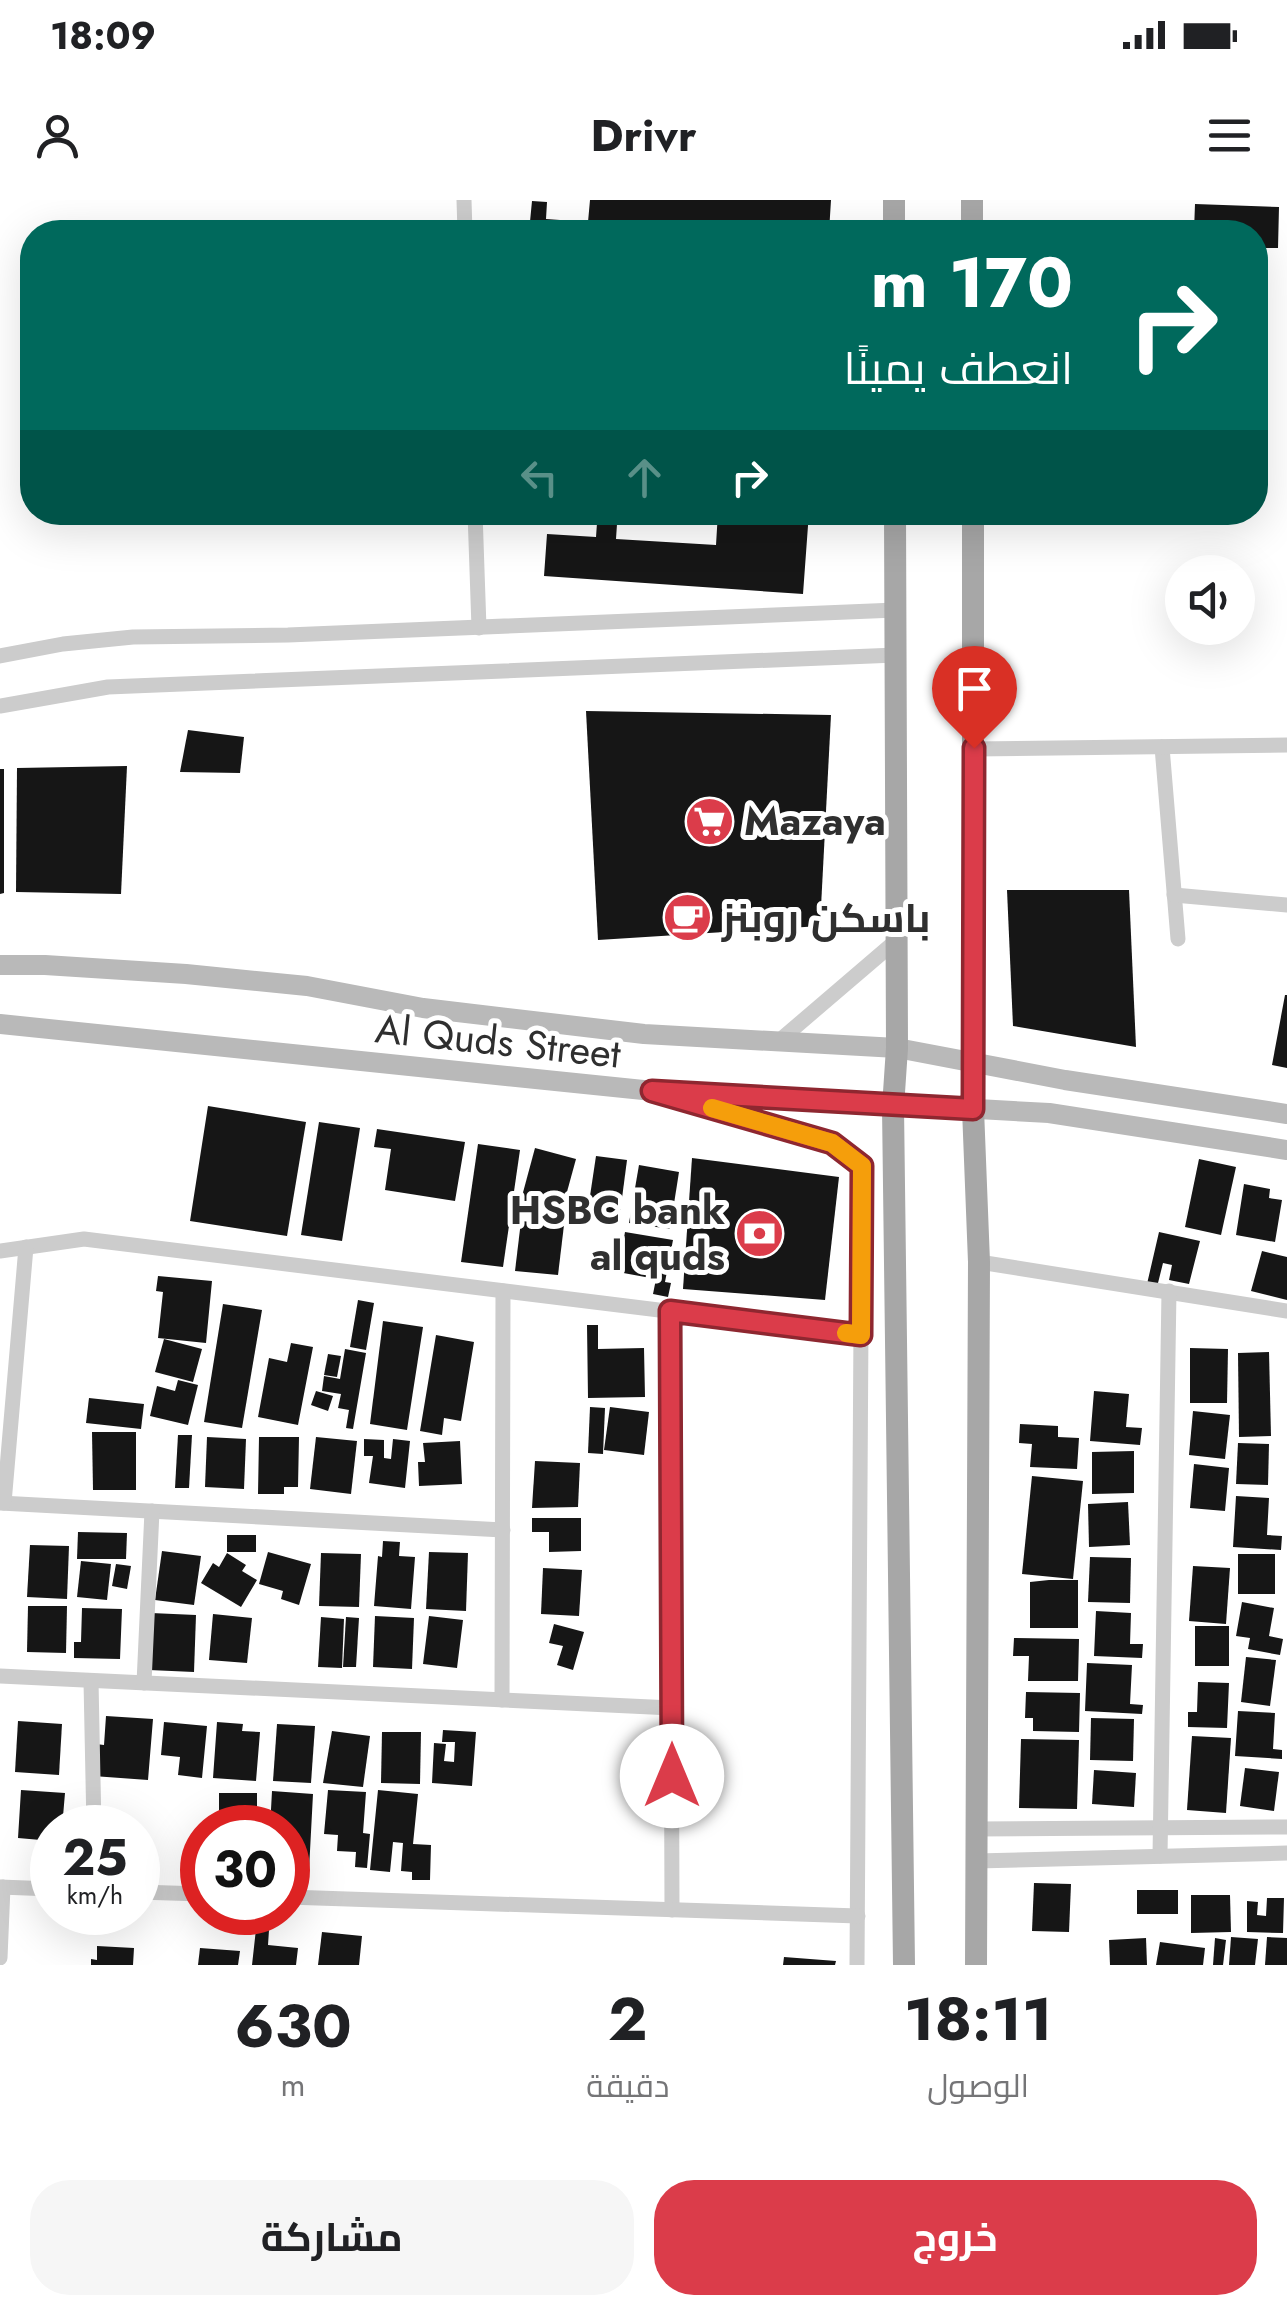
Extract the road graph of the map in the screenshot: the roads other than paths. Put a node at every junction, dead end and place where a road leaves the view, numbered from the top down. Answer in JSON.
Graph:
{"nodes":[{"id":1,"x":475,"y":525,"type":"edge"},
{"id":2,"x":895,"y":525,"type":"edge"},
{"id":3,"x":973,"y":525,"type":"edge"},
{"id":4,"x":896,"y":610,"type":"junction"},
{"id":5,"x":479,"y":628,"type":"junction"},
{"id":6,"x":896,"y":654,"type":"junction"},
{"id":7,"x":0,"y":656,"type":"edge"},
{"id":8,"x":0,"y":706,"type":"edge"},
{"id":9,"x":1287,"y":746,"type":"edge"},
{"id":10,"x":1162,"y":747,"type":"junction"},
{"id":11,"x":974,"y":748,"type":"junction"},
{"id":12,"x":1174,"y":895,"type":"junction"},
{"id":13,"x":1287,"y":905,"type":"edge"},
{"id":14,"x":897,"y":940,"type":"junction"},
{"id":15,"x":1178,"y":940,"type":"dead end"},
{"id":16,"x":0,"y":965,"type":"edge"},
{"id":17,"x":0,"y":1024,"type":"edge"},
{"id":18,"x":780,"y":1041,"type":"junction"},
{"id":19,"x":898,"y":1048,"type":"junction"},
{"id":20,"x":975,"y":1062,"type":"junction"},
{"id":21,"x":652,"y":1091,"type":"junction"},
{"id":22,"x":893,"y":1107,"type":"junction"},
{"id":23,"x":973,"y":1109,"type":"junction"},
{"id":24,"x":1287,"y":1114,"type":"edge"},
{"id":25,"x":1287,"y":1150,"type":"edge"},
{"id":26,"x":26,"y":1247,"type":"junction"},
{"id":27,"x":0,"y":1250,"type":"edge"},
{"id":28,"x":979,"y":1262,"type":"junction"},
{"id":29,"x":503,"y":1291,"type":"junction"},
{"id":30,"x":1169,"y":1291,"type":"junction"},
{"id":31,"x":670,"y":1311,"type":"junction"},
{"id":32,"x":1287,"y":1311,"type":"edge"},
{"id":33,"x":861,"y":1335,"type":"junction"},
{"id":34,"x":8,"y":1359,"type":"edge"},
{"id":35,"x":2,"y":1503,"type":"edge"},
{"id":36,"x":152,"y":1511,"type":"junction"},
{"id":37,"x":503,"y":1530,"type":"junction"},
{"id":38,"x":0,"y":1676,"type":"edge"},
{"id":39,"x":92,"y":1681,"type":"junction"},
{"id":40,"x":144,"y":1683,"type":"junction"},
{"id":41,"x":502,"y":1700,"type":"junction"},
{"id":42,"x":672,"y":1708,"type":"junction"},
{"id":43,"x":94,"y":1805,"type":"edge"},
{"id":44,"x":1287,"y":1826,"type":"edge"},
{"id":45,"x":1160,"y":1828,"type":"junction"},
{"id":46,"x":976,"y":1829,"type":"junction"},
{"id":47,"x":1287,"y":1854,"type":"edge"},
{"id":48,"x":1160,"y":1856,"type":"junction"},
{"id":49,"x":976,"y":1860,"type":"junction"},
{"id":50,"x":2,"y":1887,"type":"edge"},
{"id":51,"x":30,"y":1888,"type":"edge"},
{"id":52,"x":310,"y":1898,"type":"edge"},
{"id":53,"x":672,"y":1910,"type":"junction"},
{"id":54,"x":858,"y":1916,"type":"junction"},
{"id":55,"x":0,"y":1958,"type":"edge"},
{"id":56,"x":857,"y":1965,"type":"edge"},
{"id":57,"x":904,"y":1965,"type":"edge"},
{"id":58,"x":976,"y":1965,"type":"edge"}],
"edges":[{"from":1,"to":5,"type":"street"},
{"from":2,"to":4,"type":"main road"},
{"from":3,"to":11,"type":"main road"},
{"from":4,"to":5,"type":"street"},
{"from":4,"to":6,"type":"main road"},
{"from":5,"to":7,"type":"street"},
{"from":6,"to":8,"type":"street"},
{"from":6,"to":14,"type":"main road"},
{"from":9,"to":10,"type":"street"},
{"from":10,"to":11,"type":"street"},
{"from":10,"to":12,"type":"street"},
{"from":11,"to":20,"type":"main road"},
{"from":12,"to":13,"type":"street"},
{"from":12,"to":15,"type":"street"},
{"from":14,"to":18,"type":"street"},
{"from":14,"to":19,"type":"main road"},
{"from":16,"to":18,"type":"main road"},
{"from":17,"to":21,"type":"main road","name":"Al Quds Street"},
{"from":18,"to":19,"type":"main road"},
{"from":19,"to":20,"type":"main road"},
{"from":19,"to":22,"type":"main road"},
{"from":20,"to":23,"type":"main road"},
{"from":20,"to":24,"type":"main road"},
{"from":21,"to":22,"type":"main road","name":"Al Quds Street"},
{"from":21,"to":33,"type":"street"},
{"from":22,"to":23,"type":"main road","name":"Al Quds Street"},
{"from":22,"to":57,"type":"main road"},
{"from":23,"to":25,"type":"main road","name":"Al Quds Street"},
{"from":23,"to":28,"type":"main road"},
{"from":26,"to":27,"type":"street"},
{"from":26,"to":29,"type":"street"},
{"from":26,"to":34,"type":"street"},
{"from":28,"to":30,"type":"street"},
{"from":28,"to":46,"type":"main road"},
{"from":29,"to":31,"type":"street"},
{"from":29,"to":37,"type":"street"},
{"from":30,"to":32,"type":"street"},
{"from":30,"to":45,"type":"street"},
{"from":31,"to":33,"type":"street"},
{"from":31,"to":42,"type":"street"},
{"from":33,"to":54,"type":"street"},
{"from":34,"to":35,"type":"street"},
{"from":35,"to":36,"type":"street"},
{"from":36,"to":37,"type":"street"},
{"from":36,"to":40,"type":"street"},
{"from":37,"to":41,"type":"street"},
{"from":38,"to":39,"type":"street"},
{"from":39,"to":40,"type":"street"},
{"from":39,"to":43,"type":"street"},
{"from":40,"to":41,"type":"street"},
{"from":41,"to":42,"type":"street"},
{"from":42,"to":53,"type":"street"},
{"from":44,"to":45,"type":"street"},
{"from":45,"to":46,"type":"street"},
{"from":45,"to":48,"type":"street"},
{"from":46,"to":49,"type":"main road"},
{"from":47,"to":48,"type":"street"},
{"from":48,"to":49,"type":"street"},
{"from":49,"to":58,"type":"main road"},
{"from":50,"to":51,"type":"street"},
{"from":50,"to":55,"type":"street"},
{"from":52,"to":53,"type":"street"},
{"from":53,"to":54,"type":"street"},
{"from":54,"to":56,"type":"street"}]}
